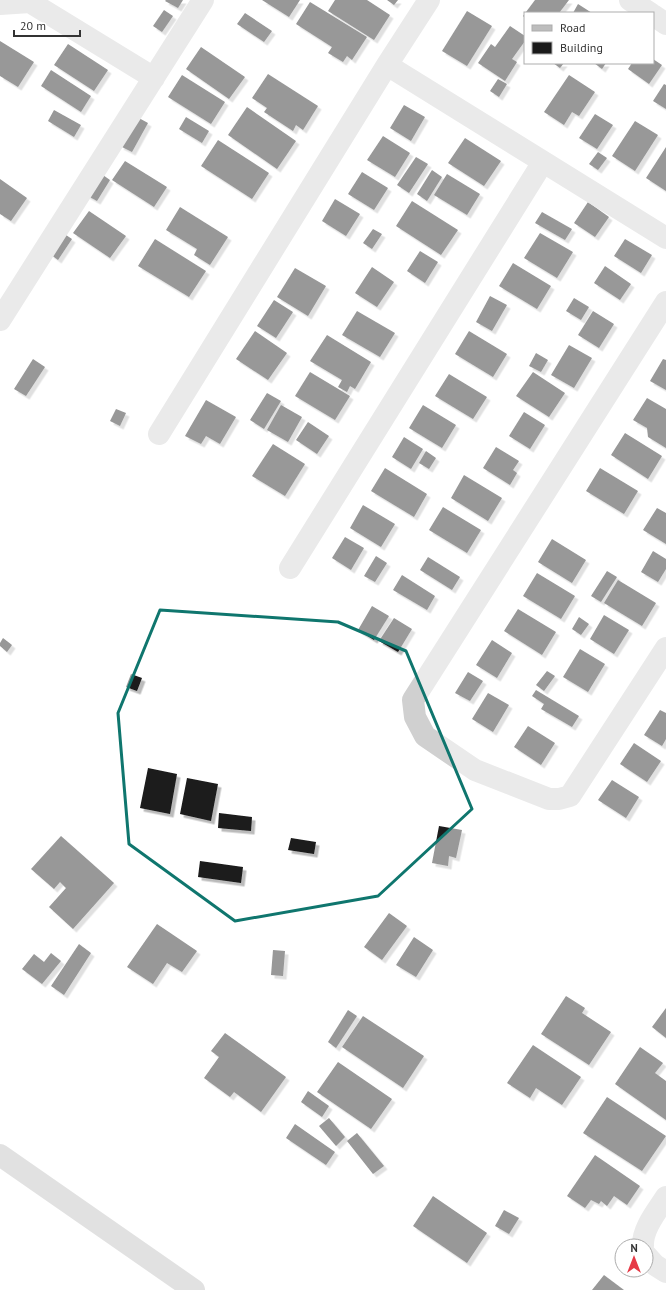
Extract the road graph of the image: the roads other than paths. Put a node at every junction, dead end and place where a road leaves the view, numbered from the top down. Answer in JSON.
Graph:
{"nodes":[{"id":1,"x":203,"y":0,"type":"edge"},
{"id":2,"x":429,"y":0,"type":"edge"},
{"id":3,"x":630,"y":0,"type":"edge"},
{"id":4,"x":0,"y":4,"type":"edge"},
{"id":5,"x":648,"y":12,"type":"edge"},
{"id":6,"x":654,"y":16,"type":"edge"},
{"id":7,"x":666,"y":24,"type":"edge"},
{"id":8,"x":387,"y":65,"type":"junction"},
{"id":9,"x":154,"y":78,"type":"junction"},
{"id":10,"x":543,"y":162,"type":"junction"},
{"id":11,"x":666,"y":238,"type":"edge"},
{"id":12,"x":666,"y":302,"type":"edge"},
{"id":13,"x":0,"y":320,"type":"edge"},
{"id":14,"x":159,"y":434,"type":"dead end"},
{"id":15,"x":290,"y":568,"type":"dead end"},
{"id":16,"x":666,"y":648,"type":"edge"},
{"id":17,"x":0,"y":1155,"type":"edge"},
{"id":18,"x":666,"y":1197,"type":"edge"},
{"id":19,"x":643,"y":1238,"type":"edge"},
{"id":20,"x":654,"y":1264,"type":"edge"},
{"id":21,"x":666,"y":1272,"type":"edge"},
{"id":22,"x":194,"y":1290,"type":"edge"}],
"edges":[{"from":1,"to":9,"type":"street"},
{"from":2,"to":8,"type":"street"},
{"from":3,"to":5,"type":"street"},
{"from":4,"to":9,"type":"street"},
{"from":6,"to":7,"type":"street"},
{"from":8,"to":10,"type":"street"},
{"from":8,"to":14,"type":"street"},
{"from":9,"to":13,"type":"street"},
{"from":10,"to":11,"type":"street"},
{"from":10,"to":15,"type":"street"},
{"from":12,"to":16,"type":"street"},
{"from":17,"to":22,"type":"main road"},
{"from":18,"to":19,"type":"street"},
{"from":20,"to":21,"type":"street"}]}
